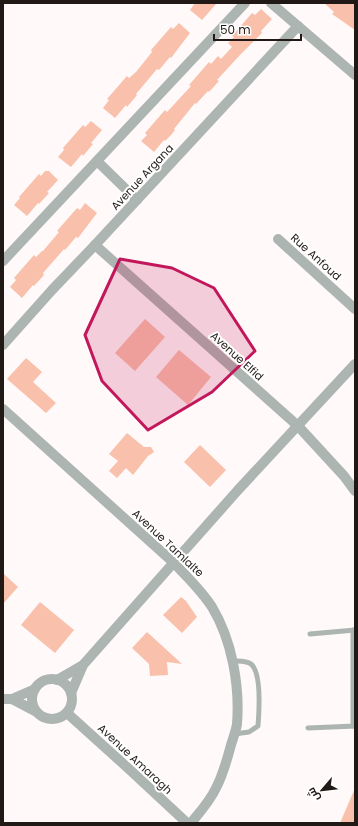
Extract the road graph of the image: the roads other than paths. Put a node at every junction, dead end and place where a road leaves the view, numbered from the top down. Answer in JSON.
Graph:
{"nodes":[{"id":1,"x":244,"y":3,"type":"edge"},
{"id":2,"x":271,"y":3,"type":"edge"},
{"id":3,"x":298,"y":26,"type":"junction"},
{"id":4,"x":355,"y":75,"type":"edge"},
{"id":5,"x":97,"y":161,"type":"junction"},
{"id":6,"x":137,"y":200,"type":"junction"},
{"id":7,"x":278,"y":239,"type":"dead end"},
{"id":8,"x":95,"y":245,"type":"junction"},
{"id":9,"x":3,"y":261,"type":"edge"},
{"id":10,"x":355,"y":309,"type":"edge"},
{"id":11,"x":3,"y":345,"type":"edge"},
{"id":12,"x":355,"y":364,"type":"edge"},
{"id":13,"x":3,"y":409,"type":"edge"},
{"id":14,"x":298,"y":426,"type":"junction"},
{"id":15,"x":355,"y":491,"type":"edge"},
{"id":16,"x":174,"y":563,"type":"junction"},
{"id":17,"x":354,"y":630,"type":"edge"},
{"id":18,"x":310,"y":634,"type":"dead end"},
{"id":19,"x":232,"y":660,"type":"junction"},
{"id":20,"x":82,"y":665,"type":"junction"},
{"id":21,"x":57,"y":680,"type":"junction"},
{"id":22,"x":35,"y":689,"type":"junction"},
{"id":23,"x":71,"y":693,"type":"junction"},
{"id":24,"x":7,"y":699,"type":"edge"},
{"id":25,"x":36,"y":711,"type":"junction"},
{"id":26,"x":67,"y":713,"type":"junction"},
{"id":27,"x":354,"y":726,"type":"edge"},
{"id":28,"x":308,"y":728,"type":"dead end"},
{"id":29,"x":234,"y":734,"type":"junction"},
{"id":30,"x":186,"y":823,"type":"edge"},
{"id":31,"x":191,"y":823,"type":"edge"}],
"edges":[{"from":1,"to":5,"type":"street"},
{"from":2,"to":3,"type":"street"},
{"from":3,"to":4,"type":"street"},
{"from":3,"to":6,"type":"street","name":"Avenue Argana"},
{"from":5,"to":6,"type":"street"},
{"from":5,"to":9,"type":"street"},
{"from":6,"to":8,"type":"street","name":"Avenue Argana"},
{"from":7,"to":10,"type":"street","name":"Rue Anfoud"},
{"from":8,"to":11,"type":"street","name":"Avenue Argana"},
{"from":8,"to":14,"type":"street","name":"Avenue Elfid"},
{"from":12,"to":14,"type":"street"},
{"from":13,"to":16,"type":"street","name":"Avenue Tamlalte"},
{"from":14,"to":15,"type":"street","name":"Avenue Elfid"},
{"from":14,"to":16,"type":"street"},
{"from":16,"to":19,"type":"street","name":"Avenue Tamlalte"},
{"from":16,"to":20,"type":"street"},
{"from":17,"to":18,"type":"lane"},
{"from":17,"to":27,"type":"lane"},
{"from":19,"to":29,"type":"street","name":"Avenue Tamlalte"},
{"from":19,"to":29,"type":"lane"},
{"from":20,"to":21,"type":"street"},
{"from":20,"to":23,"type":"street"},
{"from":21,"to":22,"type":"street"},
{"from":21,"to":23,"type":"street"},
{"from":22,"to":24,"type":"street"},
{"from":22,"to":25,"type":"street"},
{"from":23,"to":26,"type":"street"},
{"from":24,"to":25,"type":"street"},
{"from":25,"to":26,"type":"street"},
{"from":26,"to":30,"type":"street","name":"Avenue Amaragh"},
{"from":27,"to":28,"type":"lane"},
{"from":29,"to":31,"type":"street","name":"Avenue Tamlalte"}]}
